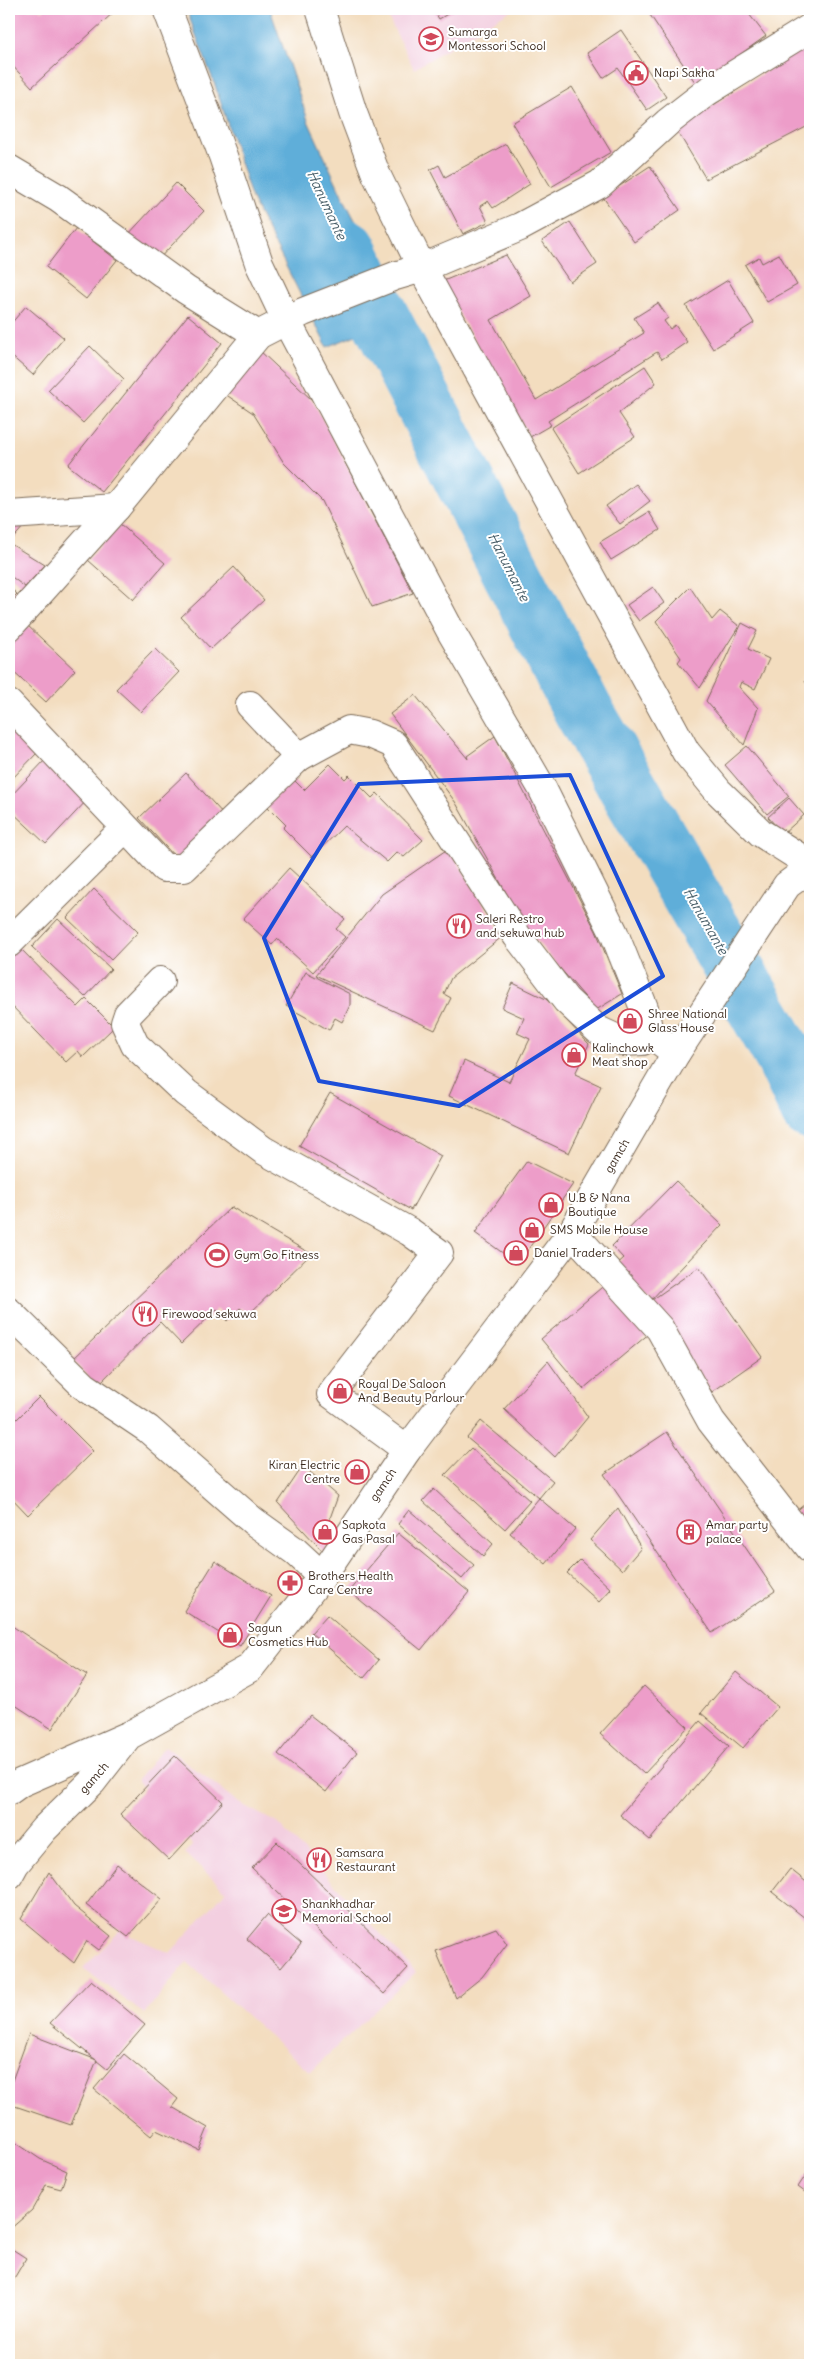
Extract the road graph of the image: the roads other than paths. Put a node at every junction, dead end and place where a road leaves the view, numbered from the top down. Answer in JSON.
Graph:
{"nodes":[{"id":1,"x":167,"y":9,"type":"edge"},
{"id":2,"x":320,"y":9,"type":"edge"},
{"id":3,"x":810,"y":28,"type":"edge"},
{"id":4,"x":9,"y":169,"type":"edge"},
{"id":5,"x":422,"y":268,"type":"junction"},
{"id":6,"x":295,"y":317,"type":"junction"},
{"id":7,"x":258,"y":335,"type":"junction"},
{"id":8,"x":116,"y":508,"type":"junction"},
{"id":9,"x":9,"y":515,"type":"edge"},
{"id":10,"x":9,"y":627,"type":"edge"},
{"id":11,"x":9,"y":704,"type":"edge"},
{"id":12,"x":250,"y":705,"type":"dead end"},
{"id":13,"x":299,"y":757,"type":"junction"},
{"id":14,"x":126,"y":828,"type":"junction"},
{"id":15,"x":810,"y":866,"type":"edge"},
{"id":16,"x":9,"y":943,"type":"edge"},
{"id":17,"x":160,"y":981,"type":"dead end"},
{"id":18,"x":648,"y":1033,"type":"junction"},
{"id":19,"x":684,"y":1042,"type":"junction"},
{"id":20,"x":572,"y":1232,"type":"junction"},
{"id":21,"x":9,"y":1312,"type":"edge"},
{"id":22,"x":406,"y":1450,"type":"junction"},
{"id":23,"x":810,"y":1548,"type":"edge"},
{"id":24,"x":322,"y":1576,"type":"junction"},
{"id":25,"x":128,"y":1736,"type":"junction"},
{"id":26,"x":9,"y":1791,"type":"edge"},
{"id":27,"x":9,"y":1875,"type":"edge"}],
"edges":[{"from":1,"to":6,"type":"street"},
{"from":2,"to":5,"type":"street"},
{"from":3,"to":5,"type":"street"},
{"from":4,"to":7,"type":"street"},
{"from":5,"to":6,"type":"street"},
{"from":5,"to":15,"type":"street"},
{"from":6,"to":7,"type":"street"},
{"from":6,"to":18,"type":"street"},
{"from":7,"to":8,"type":"street"},
{"from":8,"to":9,"type":"street"},
{"from":8,"to":10,"type":"street"},
{"from":11,"to":14,"type":"street"},
{"from":12,"to":13,"type":"street"},
{"from":13,"to":14,"type":"street"},
{"from":13,"to":18,"type":"street"},
{"from":14,"to":16,"type":"street"},
{"from":15,"to":19,"type":"street","name":"gamch"},
{"from":17,"to":22,"type":"street"},
{"from":18,"to":19,"type":"street"},
{"from":19,"to":20,"type":"street","name":"gamch"},
{"from":20,"to":22,"type":"street","name":"gamch"},
{"from":20,"to":23,"type":"street"},
{"from":21,"to":24,"type":"street"},
{"from":22,"to":24,"type":"street","name":"gamch"},
{"from":24,"to":25,"type":"street","name":"gamch"},
{"from":25,"to":26,"type":"street"},
{"from":25,"to":27,"type":"street","name":"gamch"}]}
